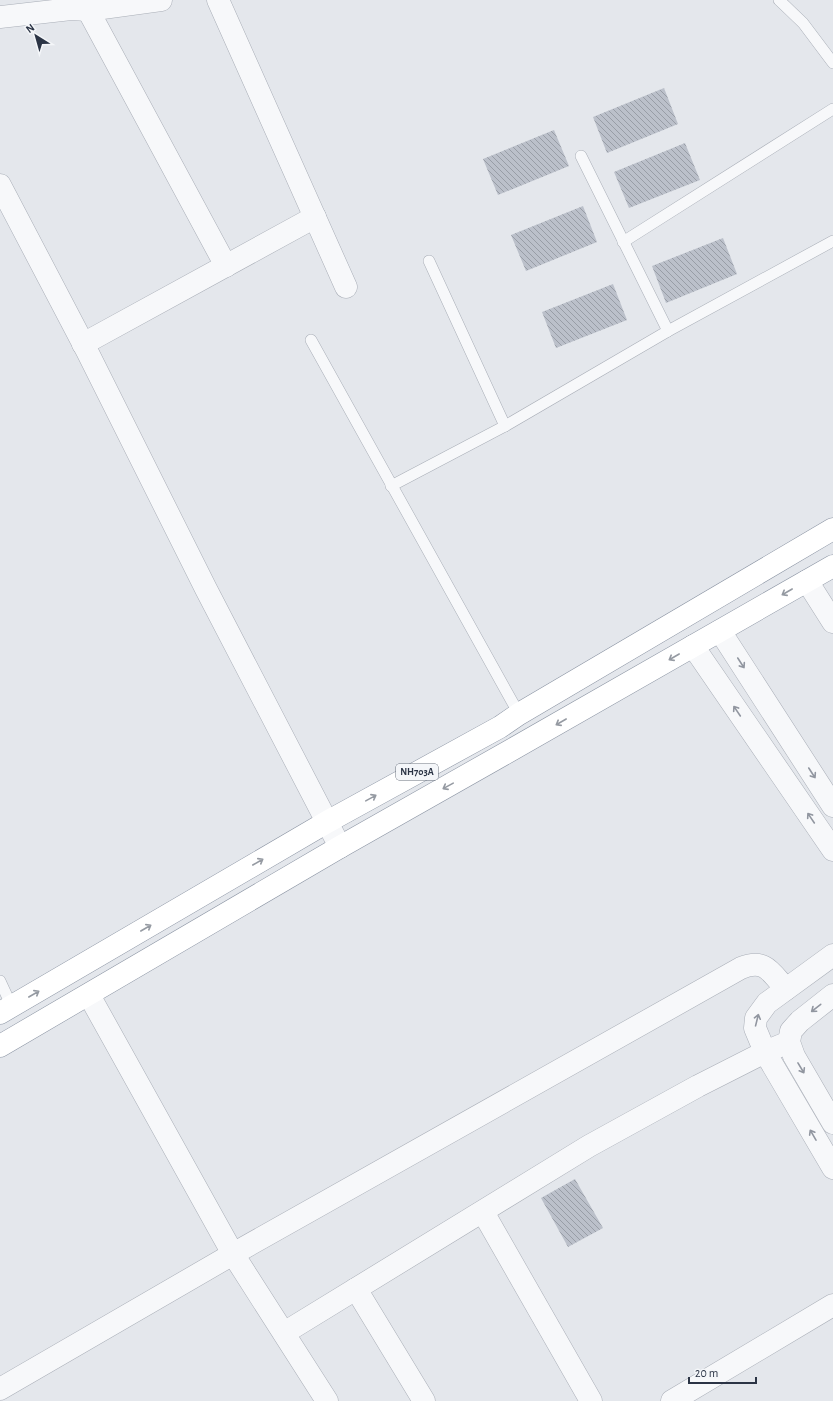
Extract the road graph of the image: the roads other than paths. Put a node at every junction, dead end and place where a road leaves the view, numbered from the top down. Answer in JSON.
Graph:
{"nodes":[{"id":1,"x":161,"y":0,"type":"edge"},
{"id":2,"x":218,"y":0,"type":"edge"},
{"id":3,"x":779,"y":0,"type":"edge"},
{"id":4,"x":76,"y":6,"type":"edge"},
{"id":5,"x":0,"y":17,"type":"edge"},
{"id":6,"x":833,"y":63,"type":"edge"},
{"id":7,"x":833,"y":109,"type":"edge"},
{"id":8,"x":581,"y":156,"type":"dead end"},
{"id":9,"x":0,"y":185,"type":"edge"},
{"id":10,"x":315,"y":217,"type":"junction"},
{"id":11,"x":833,"y":241,"type":"edge"},
{"id":12,"x":623,"y":242,"type":"junction"},
{"id":13,"x":429,"y":261,"type":"dead end"},
{"id":14,"x":226,"y":266,"type":"junction"},
{"id":15,"x":346,"y":287,"type":"dead end"},
{"id":16,"x":668,"y":332,"type":"junction"},
{"id":17,"x":311,"y":340,"type":"dead end"},
{"id":18,"x":83,"y":344,"type":"junction"},
{"id":19,"x":505,"y":426,"type":"junction"},
{"id":20,"x":391,"y":486,"type":"junction"},
{"id":21,"x":833,"y":529,"type":"edge"},
{"id":22,"x":833,"y":566,"type":"edge"},
{"id":23,"x":807,"y":581,"type":"junction"},
{"id":24,"x":833,"y":622,"type":"edge"},
{"id":25,"x":720,"y":631,"type":"junction"},
{"id":26,"x":693,"y":646,"type":"junction"},
{"id":27,"x":519,"y":714,"type":"junction"},
{"id":28,"x":833,"y":806,"type":"edge"},
{"id":29,"x":327,"y":822,"type":"junction"},
{"id":30,"x":340,"y":847,"type":"junction"},
{"id":31,"x":833,"y":850,"type":"edge"},
{"id":32,"x":833,"y":955,"type":"edge"},
{"id":33,"x":0,"y":981,"type":"edge"},
{"id":34,"x":786,"y":989,"type":"junction"},
{"id":35,"x":89,"y":995,"type":"junction"},
{"id":36,"x":833,"y":995,"type":"edge"},
{"id":37,"x":6,"y":1010,"type":"edge"},
{"id":38,"x":789,"y":1042,"type":"junction"},
{"id":39,"x":0,"y":1046,"type":"edge"},
{"id":40,"x":765,"y":1052,"type":"junction"},
{"id":41,"x":833,"y":1123,"type":"edge"},
{"id":42,"x":833,"y":1168,"type":"edge"},
{"id":43,"x":483,"y":1212,"type":"junction"},
{"id":44,"x":233,"y":1254,"type":"junction"},
{"id":45,"x":356,"y":1288,"type":"junction"},
{"id":46,"x":833,"y":1305,"type":"edge"},
{"id":47,"x":284,"y":1333,"type":"junction"},
{"id":48,"x":0,"y":1389,"type":"edge"},
{"id":49,"x":327,"y":1401,"type":"edge"},
{"id":50,"x":424,"y":1401,"type":"edge"},
{"id":51,"x":591,"y":1401,"type":"edge"},
{"id":52,"x":672,"y":1401,"type":"edge"}],
"edges":[{"from":1,"to":4,"type":"street"},
{"from":2,"to":10,"type":"street"},
{"from":3,"to":6,"type":"lane"},
{"from":4,"to":5,"type":"street"},
{"from":4,"to":14,"type":"street"},
{"from":7,"to":12,"type":"lane"},
{"from":8,"to":12,"type":"lane"},
{"from":9,"to":18,"type":"street"},
{"from":10,"to":14,"type":"street"},
{"from":10,"to":15,"type":"street"},
{"from":11,"to":16,"type":"lane"},
{"from":12,"to":16,"type":"lane"},
{"from":13,"to":19,"type":"lane"},
{"from":14,"to":18,"type":"street"},
{"from":16,"to":19,"type":"lane"},
{"from":17,"to":20,"type":"lane"},
{"from":18,"to":29,"type":"street"},
{"from":19,"to":20,"type":"lane"},
{"from":20,"to":27,"type":"lane"},
{"from":21,"to":27,"type":"highway","number":"NH703A"},
{"from":22,"to":23,"type":"highway","number":"NH703A"},
{"from":23,"to":24,"type":"street"},
{"from":23,"to":25,"type":"highway","number":"NH703A","one_way":true},
{"from":25,"to":26,"type":"highway","number":"NH703A"},
{"from":25,"to":28,"type":"street","one_way":true},
{"from":26,"to":30,"type":"highway","number":"NH703A","one_way":true},
{"from":31,"to":26,"type":"street","one_way":true},
{"from":29,"to":27,"type":"highway","number":"NH703A","one_way":true},
{"from":29,"to":30,"type":"street"},
{"from":37,"to":29,"type":"highway","number":"NH703A","one_way":true},
{"from":30,"to":35,"type":"highway","number":"NH703A"},
{"from":32,"to":34,"type":"street"},
{"from":33,"to":37,"type":"lane"},
{"from":40,"to":34,"type":"street","one_way":true},
{"from":34,"to":44,"type":"street"},
{"from":35,"to":39,"type":"highway","number":"NH703A"},
{"from":35,"to":44,"type":"street"},
{"from":36,"to":38,"type":"street","one_way":true},
{"from":38,"to":40,"type":"street"},
{"from":38,"to":41,"type":"street","one_way":true},
{"from":42,"to":40,"type":"street","one_way":true},
{"from":40,"to":43,"type":"street"},
{"from":43,"to":45,"type":"street"},
{"from":43,"to":51,"type":"street"},
{"from":44,"to":47,"type":"street"},
{"from":44,"to":48,"type":"street"},
{"from":45,"to":47,"type":"street"},
{"from":45,"to":50,"type":"street"},
{"from":46,"to":52,"type":"street"},
{"from":47,"to":49,"type":"street"}]}
